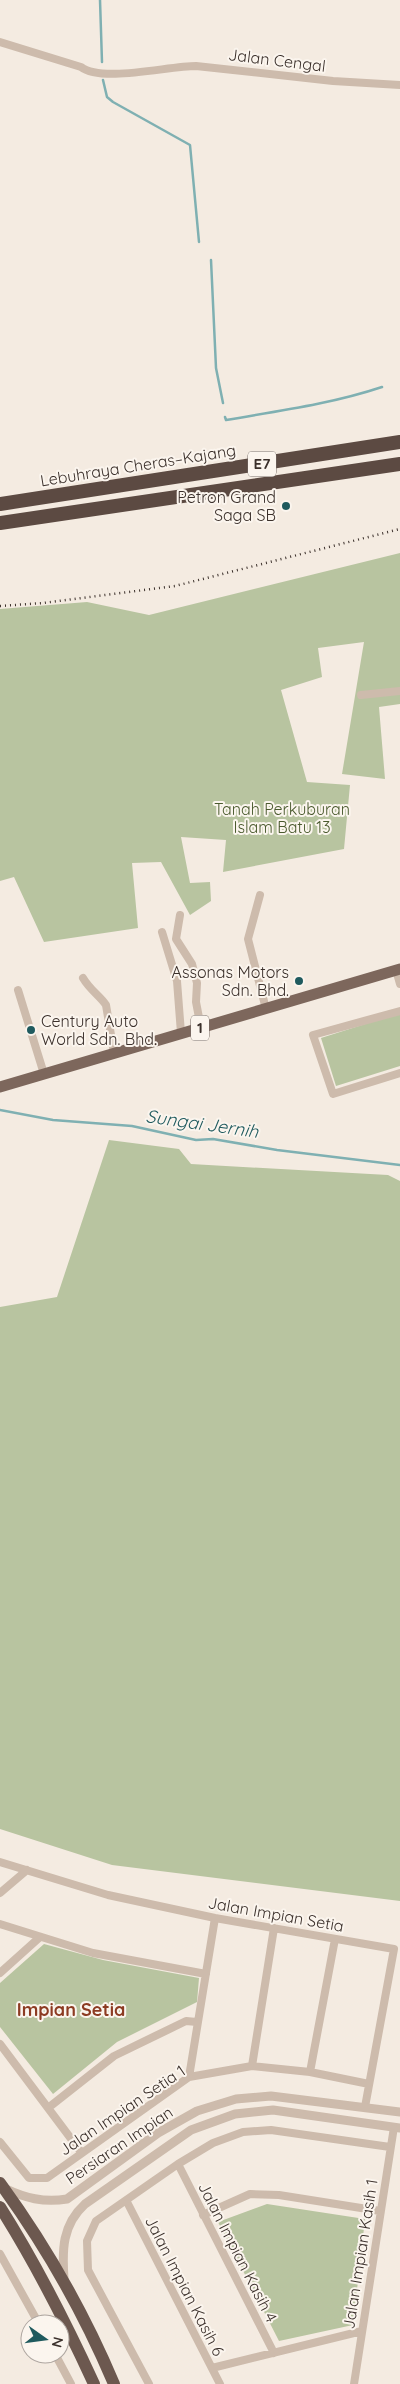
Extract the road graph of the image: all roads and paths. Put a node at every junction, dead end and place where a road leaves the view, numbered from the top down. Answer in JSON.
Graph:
{"nodes":[{"id":1,"x":0,"y":42,"type":"edge"},
{"id":2,"x":400,"y":85,"type":"edge"},
{"id":3,"x":400,"y":442,"type":"edge"},
{"id":4,"x":400,"y":464,"type":"edge"},
{"id":5,"x":0,"y":504,"type":"edge"},
{"id":6,"x":0,"y":523,"type":"edge"},
{"id":7,"x":400,"y":691,"type":"edge"},
{"id":8,"x":361,"y":695,"type":"dead end"},
{"id":9,"x":260,"y":895,"type":"dead end"},
{"id":10,"x":180,"y":914,"type":"dead end"},
{"id":11,"x":162,"y":932,"type":"dead end"},
{"id":12,"x":398,"y":969,"type":"edge"},
{"id":13,"x":83,"y":978,"type":"dead end"},
{"id":14,"x":400,"y":984,"type":"edge"},
{"id":15,"x":18,"y":990,"type":"dead end"},
{"id":16,"x":266,"y":1009,"type":"junction"},
{"id":17,"x":400,"y":1011,"type":"edge"},
{"id":18,"x":201,"y":1028,"type":"junction"},
{"id":19,"x":181,"y":1033,"type":"junction"},
{"id":20,"x":114,"y":1053,"type":"junction"},
{"id":21,"x":400,"y":1073,"type":"edge"},
{"id":22,"x":44,"y":1074,"type":"junction"},
{"id":23,"x":0,"y":1087,"type":"edge"},
{"id":24,"x":0,"y":1862,"type":"edge"},
{"id":25,"x":27,"y":1870,"type":"junction"},
{"id":26,"x":0,"y":1893,"type":"edge"},
{"id":27,"x":215,"y":1918,"type":"junction"},
{"id":28,"x":0,"y":1924,"type":"edge"},
{"id":29,"x":274,"y":1928,"type":"junction"},
{"id":30,"x":40,"y":1937,"type":"junction"},
{"id":31,"x":335,"y":1939,"type":"junction"},
{"id":32,"x":0,"y":1974,"type":"edge"},
{"id":33,"x":206,"y":1974,"type":"junction"},
{"id":34,"x":198,"y":2022,"type":"junction"},
{"id":35,"x":0,"y":2044,"type":"edge"},
{"id":36,"x":252,"y":2066,"type":"junction"},
{"id":37,"x":310,"y":2072,"type":"junction"},
{"id":38,"x":189,"y":2078,"type":"junction"},
{"id":39,"x":369,"y":2084,"type":"junction"},
{"id":40,"x":304,"y":2100,"type":"junction"},
{"id":41,"x":365,"y":2107,"type":"junction"},
{"id":42,"x":48,"y":2108,"type":"junction"},
{"id":43,"x":400,"y":2112,"type":"edge"},
{"id":44,"x":302,"y":2114,"type":"junction"},
{"id":45,"x":397,"y":2128,"type":"edge"},
{"id":46,"x":0,"y":2142,"type":"edge"},
{"id":47,"x":390,"y":2147,"type":"junction"},
{"id":48,"x":81,"y":2152,"type":"junction"},
{"id":49,"x":178,"y":2164,"type":"junction"},
{"id":50,"x":2,"y":2186,"type":"edge"},
{"id":51,"x":126,"y":2200,"type":"junction"},
{"id":52,"x":0,"y":2207,"type":"edge"},
{"id":53,"x":380,"y":2211,"type":"junction"},
{"id":54,"x":203,"y":2215,"type":"junction"},
{"id":55,"x":0,"y":2254,"type":"edge"},
{"id":56,"x":4,"y":2267,"type":"edge"},
{"id":57,"x":64,"y":2281,"type":"junction"},
{"id":58,"x":33,"y":2314,"type":"edge"},
{"id":59,"x":362,"y":2331,"type":"junction"},
{"id":60,"x":274,"y":2353,"type":"junction"},
{"id":61,"x":60,"y":2364,"type":"edge"},
{"id":62,"x":212,"y":2368,"type":"junction"},
{"id":63,"x":70,"y":2384,"type":"edge"},
{"id":64,"x":94,"y":2384,"type":"edge"},
{"id":65,"x":114,"y":2384,"type":"edge"},
{"id":66,"x":149,"y":2384,"type":"edge"},
{"id":67,"x":220,"y":2384,"type":"edge"},
{"id":68,"x":354,"y":2384,"type":"edge"}],
"edges":[{"from":1,"to":2,"type":"street","name":"Jalan Cengal"},
{"from":3,"to":5,"type":"highway","name":"Lebuhraya Cheras–Kajang","number":"E7"},
{"from":4,"to":6,"type":"highway","number":"E7"},
{"from":7,"to":8,"type":"street"},
{"from":9,"to":16,"type":"street"},
{"from":10,"to":18,"type":"street"},
{"from":11,"to":19,"type":"street"},
{"from":12,"to":14,"type":"street"},
{"from":12,"to":16,"type":"main road","number":"1"},
{"from":13,"to":20,"type":"street"},
{"from":15,"to":22,"type":"street"},
{"from":16,"to":18,"type":"main road","number":"1"},
{"from":17,"to":21,"type":"street"},
{"from":18,"to":19,"type":"main road","number":"1"},
{"from":19,"to":20,"type":"main road","number":"1"},
{"from":20,"to":22,"type":"main road","number":"1"},
{"from":22,"to":23,"type":"main road","number":"1"},
{"from":24,"to":25,"type":"street","name":"Jalan Impian Setia"},
{"from":25,"to":26,"type":"street"},
{"from":25,"to":27,"type":"street","name":"Jalan Impian Setia"},
{"from":27,"to":29,"type":"street","name":"Jalan Impian Setia"},
{"from":27,"to":33,"type":"street"},
{"from":28,"to":30,"type":"street"},
{"from":29,"to":31,"type":"street","name":"Jalan Impian Setia"},
{"from":29,"to":36,"type":"street"},
{"from":30,"to":32,"type":"street"},
{"from":30,"to":33,"type":"street"},
{"from":31,"to":37,"type":"street"},
{"from":31,"to":39,"type":"street","name":"Jalan Impian Setia"},
{"from":33,"to":34,"type":"street"},
{"from":34,"to":38,"type":"street"},
{"from":34,"to":42,"type":"street"},
{"from":35,"to":42,"type":"street"},
{"from":36,"to":37,"type":"street","name":"Jalan Impian Setia 1"},
{"from":36,"to":38,"type":"street","name":"Jalan Impian Setia 1"},
{"from":37,"to":39,"type":"street","name":"Jalan Impian Setia 1"},
{"from":38,"to":48,"type":"street","name":"Jalan Impian Setia 1"},
{"from":39,"to":41,"type":"street","name":"Jalan Impian Setia"},
{"from":40,"to":41,"type":"street","name":"Persiaran Impian"},
{"from":40,"to":44,"type":"street"},
{"from":40,"to":50,"type":"street","name":"Persiaran Impian"},
{"from":41,"to":43,"type":"street","name":"Persiaran Impian"},
{"from":42,"to":48,"type":"street"},
{"from":44,"to":45,"type":"street","name":"Persiaran Impian"},
{"from":44,"to":57,"type":"street","name":"Persiaran Impian"},
{"from":45,"to":47,"type":"street","name":"Jalan Impian Kasih 1"},
{"from":46,"to":48,"type":"street","name":"Jalan Impian Setia 1"},
{"from":47,"to":49,"type":"street"},
{"from":47,"to":53,"type":"street","name":"Jalan Impian Kasih 1"},
{"from":49,"to":51,"type":"street"},
{"from":49,"to":54,"type":"street","name":"Jalan Impian Kasih 4"},
{"from":50,"to":57,"type":"highway"},
{"from":51,"to":62,"type":"street","name":"Jalan Impian Kasih 6"},
{"from":51,"to":66,"type":"street"},
{"from":52,"to":64,"type":"highway"},
{"from":53,"to":54,"type":"street"},
{"from":53,"to":59,"type":"street","name":"Jalan Impian Kasih 1"},
{"from":54,"to":60,"type":"street","name":"Jalan Impian Kasih 4"},
{"from":55,"to":56,"type":"street"},
{"from":56,"to":58,"type":"street"},
{"from":57,"to":65,"type":"highway"},
{"from":59,"to":60,"type":"street"},
{"from":59,"to":68,"type":"street","name":"Jalan Impian Kasih 1"},
{"from":60,"to":62,"type":"street"},
{"from":61,"to":63,"type":"street"},
{"from":62,"to":67,"type":"street","name":"Jalan Impian Kasih 6"}]}
